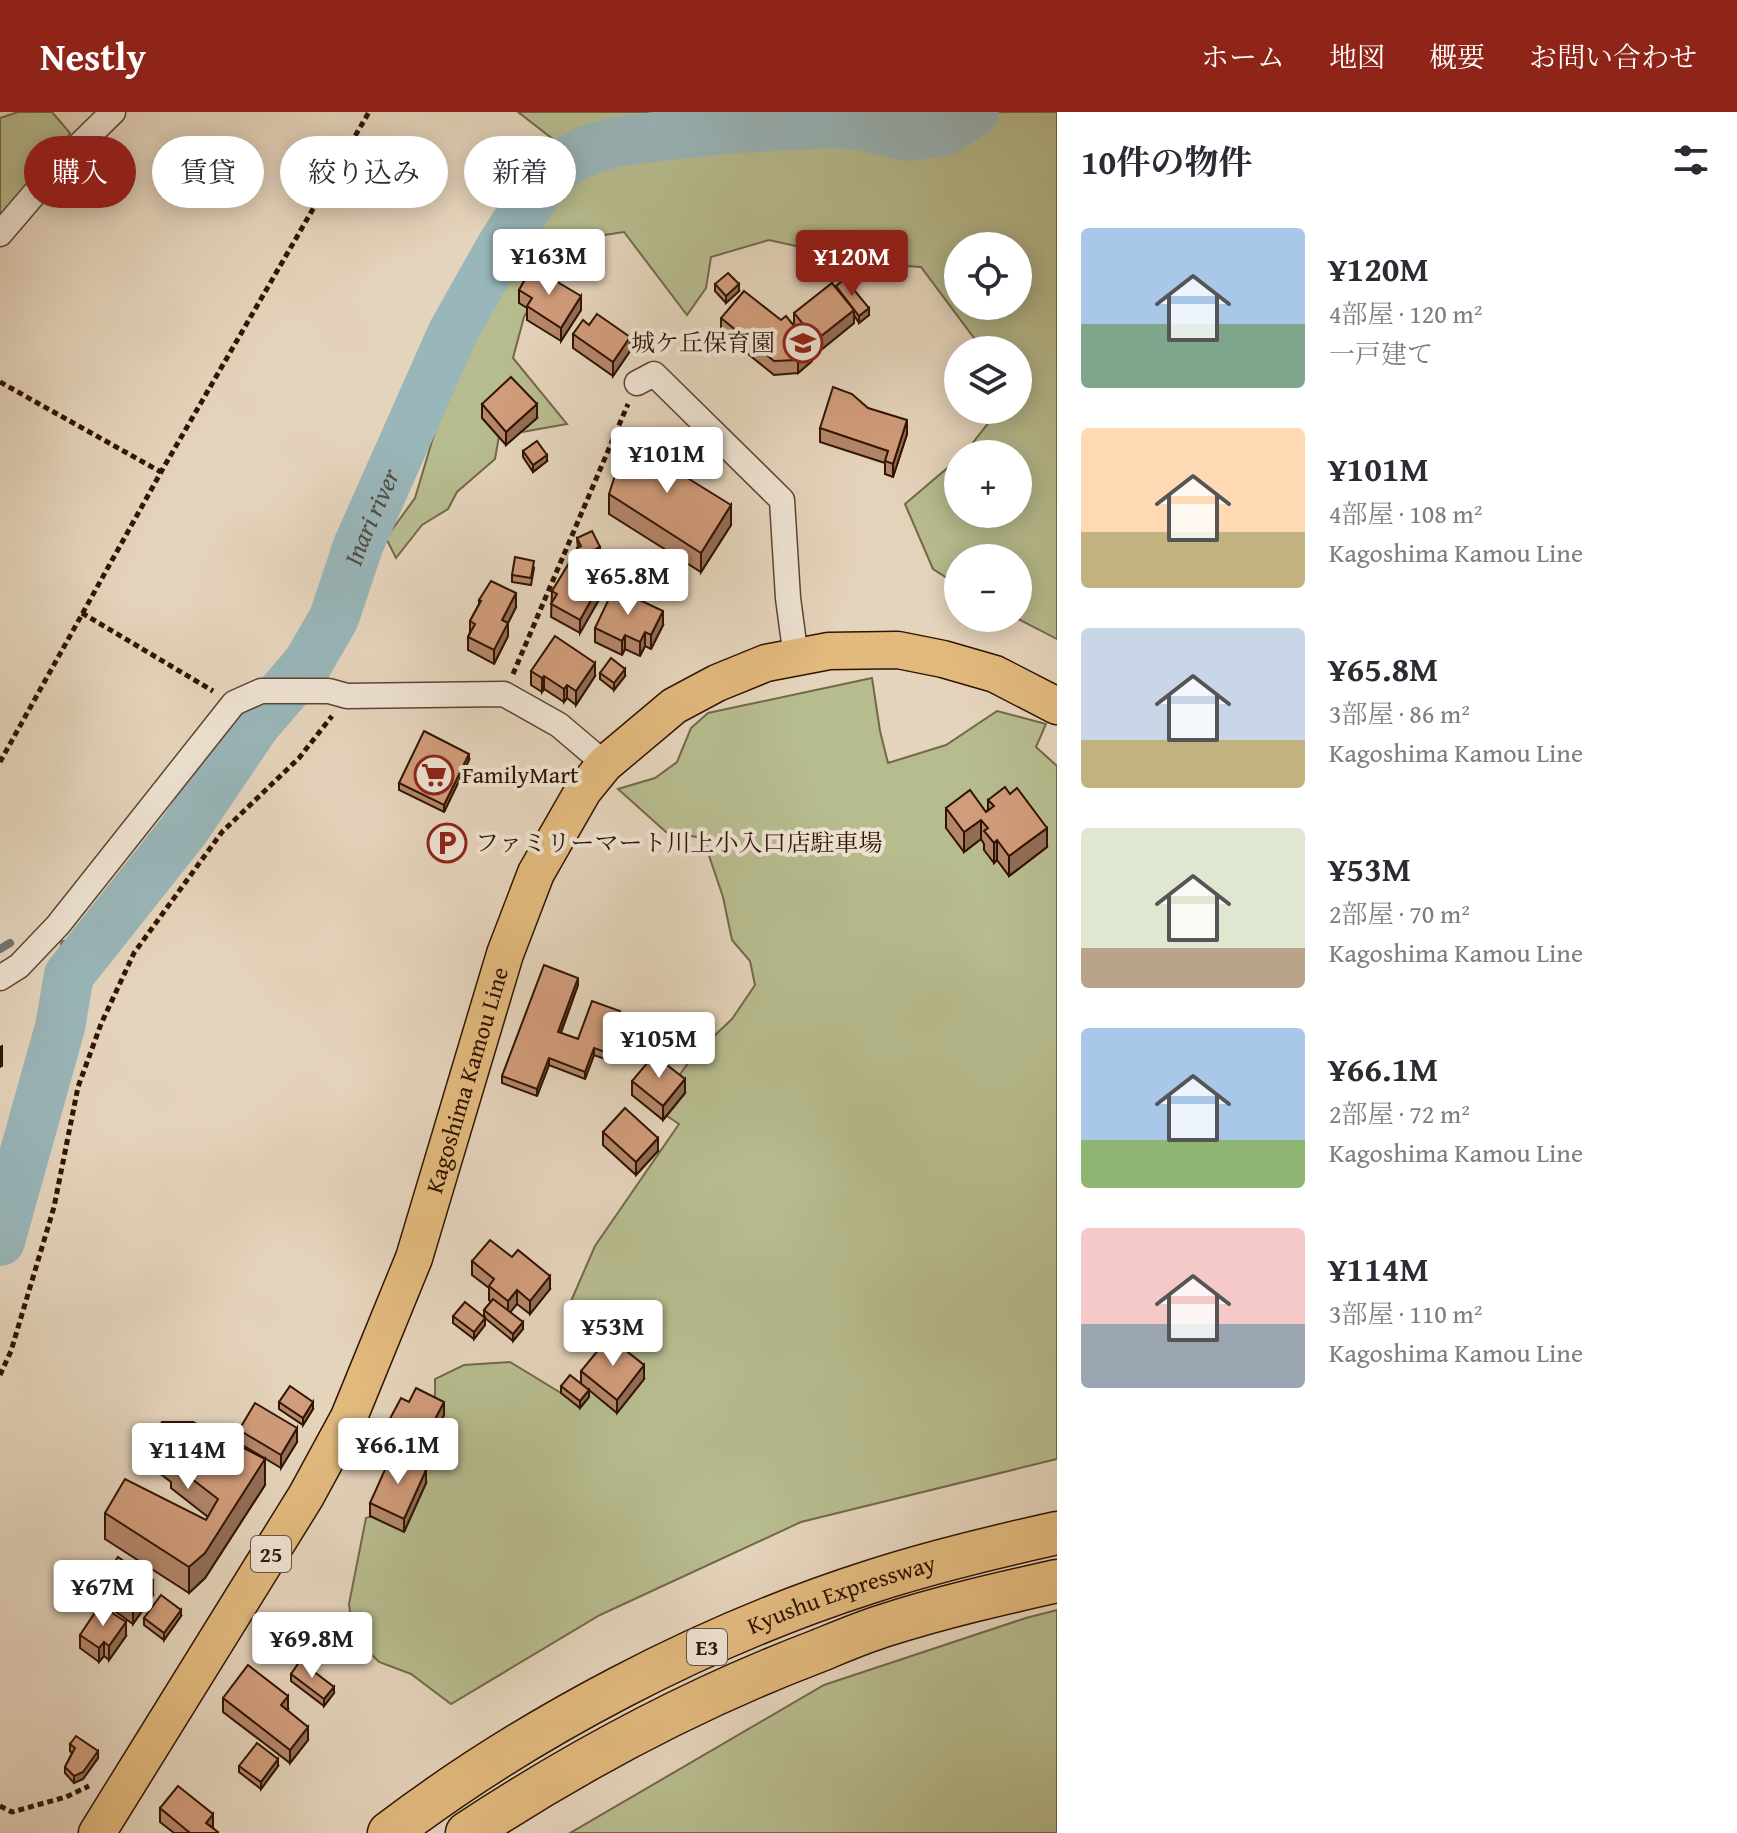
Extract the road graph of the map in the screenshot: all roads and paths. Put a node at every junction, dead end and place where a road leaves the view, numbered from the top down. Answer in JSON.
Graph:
{"nodes":[{"id":1,"x":113,"y":112,"type":"edge"},
{"id":2,"x":369,"y":112,"type":"edge"},
{"id":3,"x":0,"y":234,"type":"edge"},
{"id":4,"x":0,"y":382,"type":"edge"},
{"id":5,"x":637,"y":383,"type":"joint"},
{"id":6,"x":161,"y":472,"type":"junction"},
{"id":7,"x":82,"y":613,"type":"junction"},
{"id":8,"x":796,"y":658,"type":"junction"},
{"id":9,"x":338,"y":693,"type":"junction"},
{"id":10,"x":504,"y":694,"type":"junction"},
{"id":11,"x":234,"y":703,"type":"junction"},
{"id":12,"x":1057,"y":706,"type":"edge"},
{"id":13,"x":0,"y":762,"type":"edge"},
{"id":14,"x":605,"y":764,"type":"junction"},
{"id":15,"x":0,"y":978,"type":"edge"},
{"id":16,"x":0,"y":1375,"type":"edge"},
{"id":17,"x":1057,"y":1533,"type":"edge"},
{"id":18,"x":1057,"y":1581,"type":"edge"},
{"id":19,"x":138,"y":1764,"type":"junction"},
{"id":20,"x":0,"y":1806,"type":"edge"},
{"id":21,"x":97,"y":1833,"type":"edge"},
{"id":22,"x":389,"y":1833,"type":"edge"},
{"id":23,"x":467,"y":1833,"type":"edge"}],
"edges":[{"from":1,"to":3,"type":"street"},
{"from":2,"to":6,"type":"path"},
{"from":4,"to":6,"type":"path"},
{"from":5,"to":8,"type":"street"},
{"from":5,"to":10,"type":"path"},
{"from":6,"to":7,"type":"path"},
{"from":7,"to":11,"type":"path"},
{"from":7,"to":13,"type":"path"},
{"from":8,"to":12,"type":"main road","name":"Kagoshima Kamou Line","number":"25"},
{"from":8,"to":14,"type":"main road","name":"Kagoshima Kamou Line","number":"25"},
{"from":9,"to":10,"type":"street"},
{"from":9,"to":11,"type":"street"},
{"from":9,"to":16,"type":"path"},
{"from":10,"to":14,"type":"street"},
{"from":11,"to":15,"type":"street"},
{"from":14,"to":19,"type":"main road","name":"Kagoshima Kamou Line","number":"25"},
{"from":17,"to":22,"type":"highway","name":"Kyushu Expressway","number":"E3"},
{"from":18,"to":23,"type":"highway","name":"Kyushu Expressway","number":"E3"},
{"from":19,"to":20,"type":"path"},
{"from":19,"to":21,"type":"main road","name":"Kagoshima Kamou Line","number":"25"}]}
